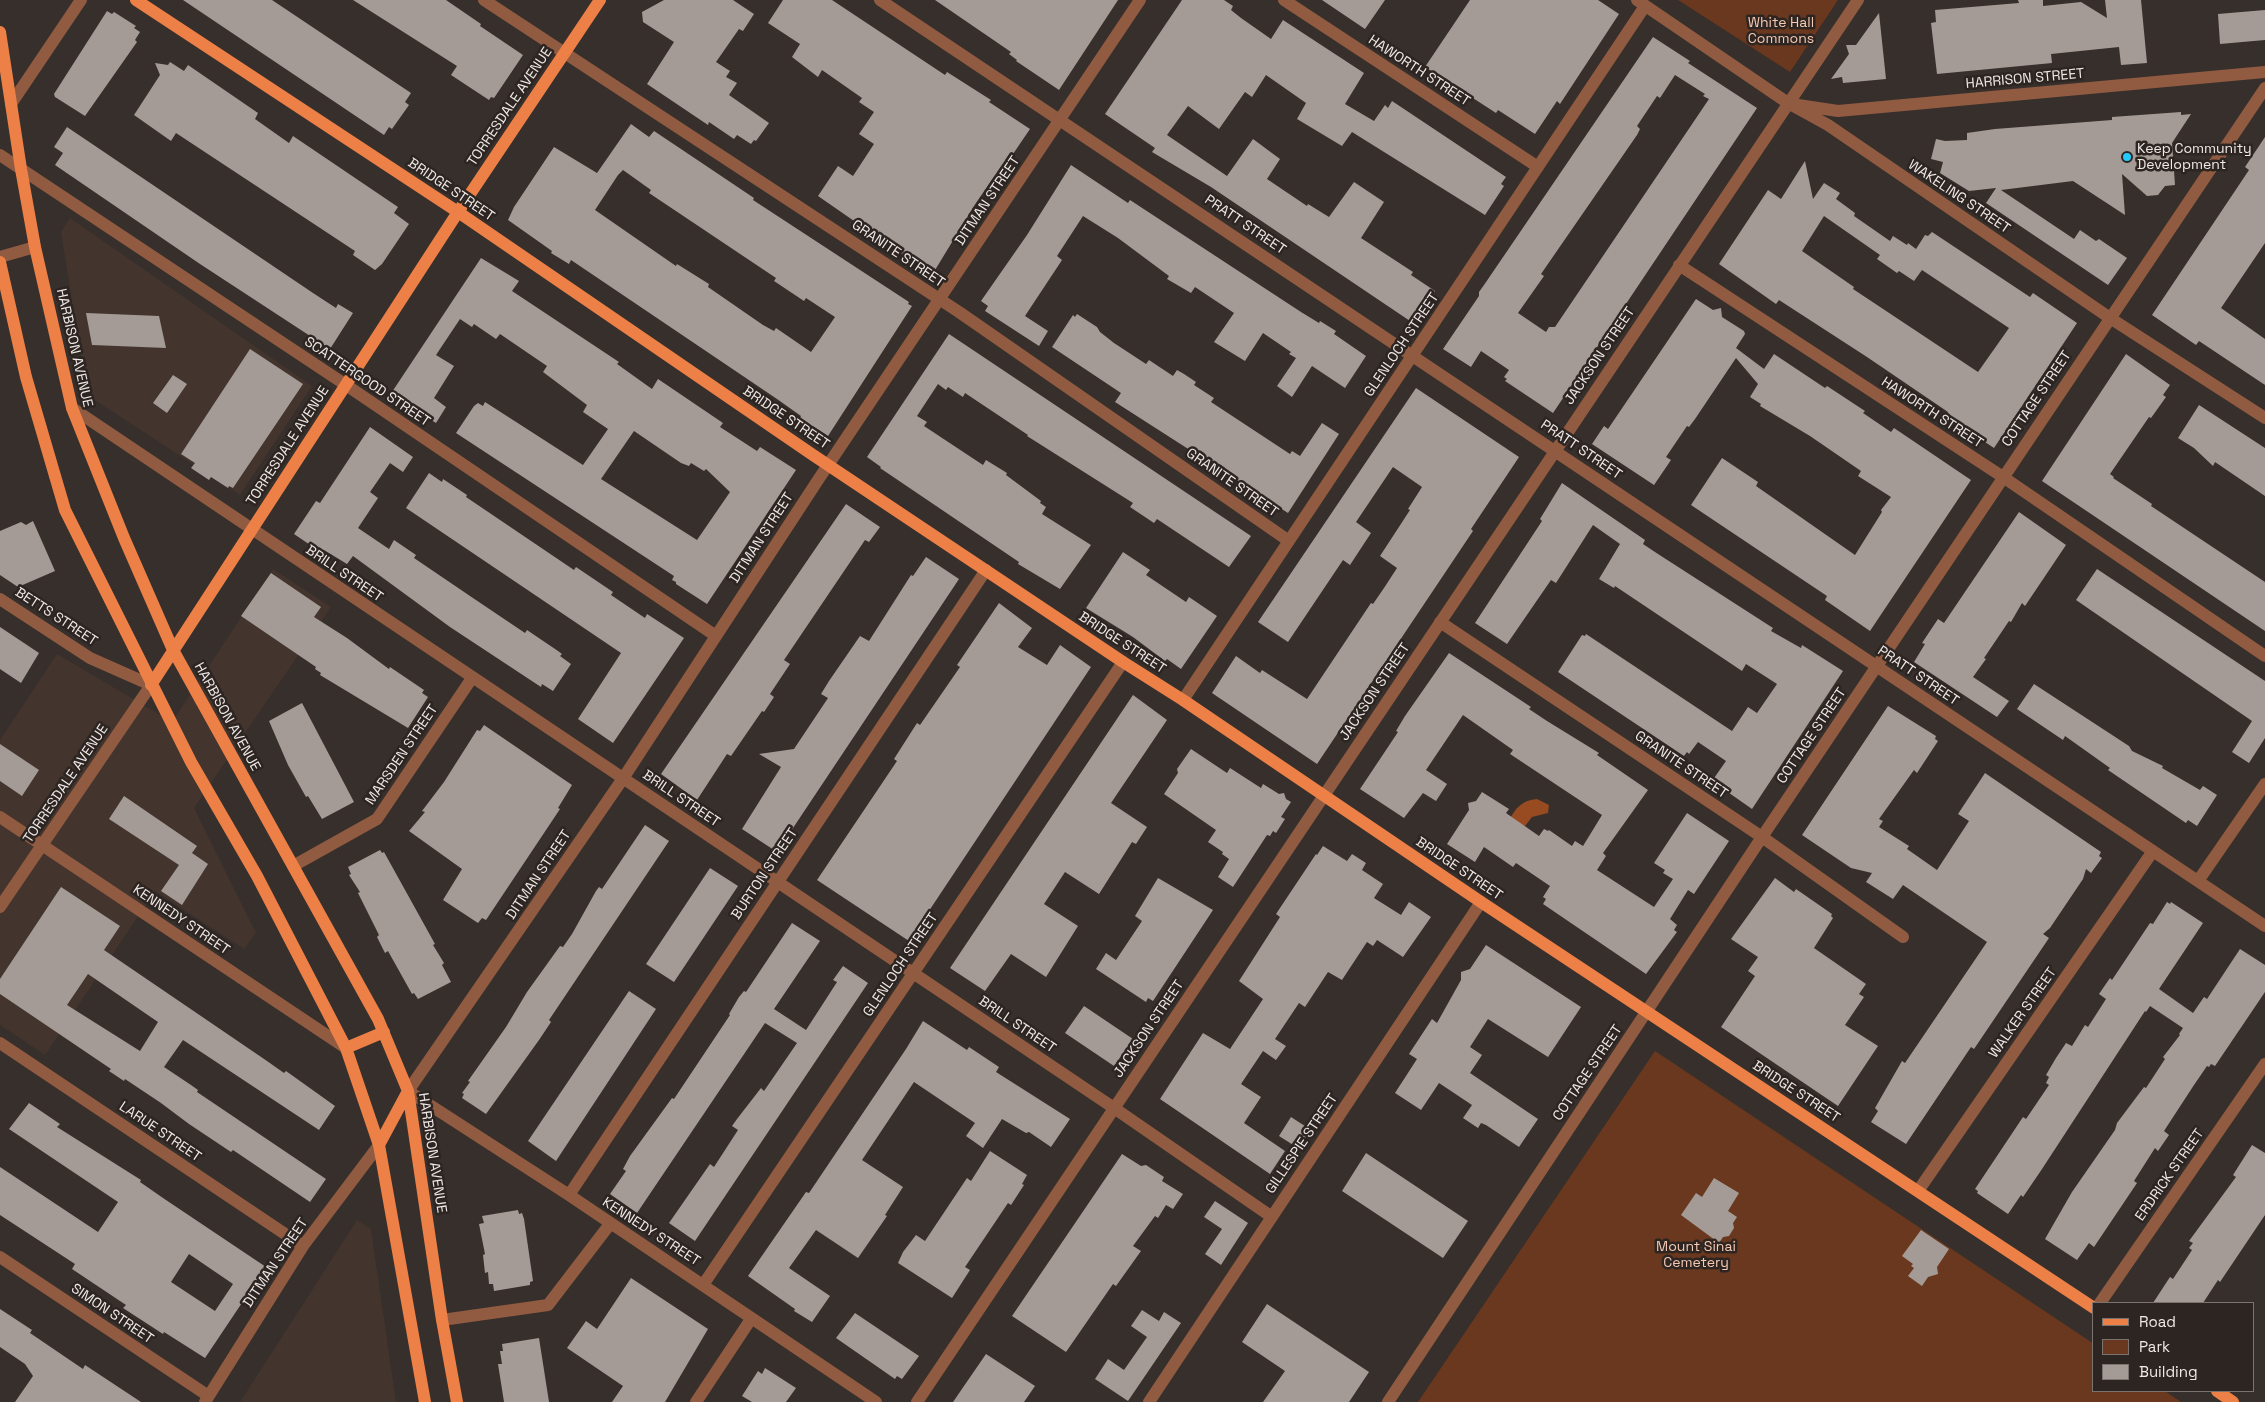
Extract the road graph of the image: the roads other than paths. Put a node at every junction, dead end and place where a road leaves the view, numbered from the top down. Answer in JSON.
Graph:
{"nodes":[{"id":1,"x":81,"y":0,"type":"edge"},
{"id":2,"x":136,"y":0,"type":"edge"},
{"id":3,"x":484,"y":0,"type":"edge"},
{"id":4,"x":600,"y":0,"type":"edge"},
{"id":5,"x":880,"y":0,"type":"edge"},
{"id":6,"x":1140,"y":0,"type":"edge"},
{"id":7,"x":1284,"y":0,"type":"edge"},
{"id":8,"x":1858,"y":0,"type":"edge"},
{"id":9,"x":1641,"y":3,"type":"edge"},
{"id":10,"x":0,"y":32,"type":"edge"},
{"id":11,"x":564,"y":52,"type":"junction"},
{"id":12,"x":2265,"y":72,"type":"edge"},
{"id":13,"x":2265,"y":88,"type":"edge"},
{"id":14,"x":1788,"y":103,"type":"junction"},
{"id":15,"x":11,"y":104,"type":"junction"},
{"id":16,"x":1060,"y":121,"type":"junction"},
{"id":17,"x":0,"y":155,"type":"edge"},
{"id":18,"x":1538,"y":167,"type":"junction"},
{"id":19,"x":20,"y":169,"type":"junction"},
{"id":20,"x":458,"y":212,"type":"junction"},
{"id":21,"x":35,"y":248,"type":"junction"},
{"id":22,"x":0,"y":257,"type":"edge"},
{"id":23,"x":0,"y":262,"type":"edge"},
{"id":24,"x":1679,"y":265,"type":"junction"},
{"id":25,"x":940,"y":300,"type":"junction"},
{"id":26,"x":2110,"y":318,"type":"junction"},
{"id":27,"x":1413,"y":355,"type":"junction"},
{"id":28,"x":346,"y":385,"type":"junction"},
{"id":29,"x":72,"y":408,"type":"junction"},
{"id":30,"x":2265,"y":418,"type":"edge"},
{"id":31,"x":1554,"y":451,"type":"junction"},
{"id":32,"x":829,"y":465,"type":"junction"},
{"id":33,"x":2003,"y":477,"type":"junction"},
{"id":34,"x":251,"y":531,"type":"junction"},
{"id":35,"x":1289,"y":541,"type":"junction"},
{"id":36,"x":986,"y":570,"type":"junction"},
{"id":37,"x":0,"y":599,"type":"edge"},
{"id":38,"x":1440,"y":622,"type":"junction"},
{"id":39,"x":716,"y":636,"type":"junction"},
{"id":40,"x":173,"y":650,"type":"junction"},
{"id":41,"x":2265,"y":656,"type":"edge"},
{"id":42,"x":1123,"y":662,"type":"junction"},
{"id":43,"x":1877,"y":667,"type":"junction"},
{"id":44,"x":472,"y":678,"type":"junction"},
{"id":45,"x":151,"y":685,"type":"junction"},
{"id":46,"x":1183,"y":700,"type":"junction"},
{"id":47,"x":624,"y":777,"type":"junction"},
{"id":48,"x":2265,"y":784,"type":"edge"},
{"id":49,"x":1324,"y":795,"type":"junction"},
{"id":50,"x":0,"y":817,"type":"edge"},
{"id":51,"x":1762,"y":838,"type":"junction"},
{"id":52,"x":42,"y":846,"type":"junction"},
{"id":53,"x":2153,"y":851,"type":"junction"},
{"id":54,"x":293,"y":866,"type":"junction"},
{"id":55,"x":2198,"y":881,"type":"junction"},
{"id":56,"x":777,"y":882,"type":"junction"},
{"id":57,"x":1481,"y":902,"type":"junction"},
{"id":58,"x":0,"y":907,"type":"edge"},
{"id":59,"x":2265,"y":926,"type":"edge"},
{"id":60,"x":1903,"y":938,"type":"dead end"},
{"id":61,"x":913,"y":974,"type":"junction"},
{"id":62,"x":1647,"y":1012,"type":"junction"},
{"id":63,"x":384,"y":1032,"type":"junction"},
{"id":64,"x":0,"y":1043,"type":"edge"},
{"id":65,"x":346,"y":1048,"type":"junction"},
{"id":66,"x":2265,"y":1064,"type":"edge"},
{"id":67,"x":408,"y":1091,"type":"junction"},
{"id":68,"x":1114,"y":1108,"type":"junction"},
{"id":69,"x":379,"y":1145,"type":"junction"},
{"id":70,"x":1918,"y":1191,"type":"junction"},
{"id":71,"x":569,"y":1195,"type":"junction"},
{"id":72,"x":1272,"y":1217,"type":"junction"},
{"id":73,"x":610,"y":1224,"type":"junction"},
{"id":74,"x":303,"y":1246,"type":"junction"},
{"id":75,"x":0,"y":1257,"type":"edge"},
{"id":76,"x":704,"y":1285,"type":"junction"},
{"id":77,"x":2101,"y":1302,"type":"edge"},
{"id":78,"x":2092,"y":1307,"type":"edge"},
{"id":79,"x":442,"y":1320,"type":"junction"},
{"id":80,"x":751,"y":1320,"type":"junction"},
{"id":81,"x":2218,"y":1392,"type":"edge"},
{"id":82,"x":206,"y":1399,"type":"edge"},
{"id":83,"x":425,"y":1402,"type":"edge"},
{"id":84,"x":457,"y":1402,"type":"edge"},
{"id":85,"x":696,"y":1402,"type":"edge"},
{"id":86,"x":876,"y":1402,"type":"edge"},
{"id":87,"x":917,"y":1402,"type":"edge"},
{"id":88,"x":1149,"y":1402,"type":"edge"},
{"id":89,"x":1388,"y":1402,"type":"edge"},
{"id":90,"x":2233,"y":1402,"type":"edge"}],
"edges":[{"from":1,"to":15,"type":"street"},
{"from":2,"to":20,"type":"main road","name":"BRIDGE STREET"},
{"from":3,"to":11,"type":"street","name":"GRANITE STREET"},
{"from":4,"to":11,"type":"main road","name":"TORRESDALE AVENUE"},
{"from":5,"to":16,"type":"street","name":"PRATT STREET"},
{"from":6,"to":16,"type":"street","name":"DITMAN STREET"},
{"from":7,"to":18,"type":"street","name":"HAWORTH STREET"},
{"from":8,"to":14,"type":"street","name":"JACKSON STREET"},
{"from":9,"to":14,"type":"street","name":"WAKELING STREET"},
{"from":9,"to":18,"type":"street","name":"GLENLOCH STREET"},
{"from":10,"to":15,"type":"main road","name":"HARBISON AVENUE"},
{"from":11,"to":20,"type":"main road","name":"TORRESDALE AVENUE"},
{"from":11,"to":25,"type":"street","name":"GRANITE STREET"},
{"from":12,"to":14,"type":"street","name":"HARRISON STREET"},
{"from":13,"to":26,"type":"street","name":"COTTAGE STREET"},
{"from":14,"to":24,"type":"street","name":"JACKSON STREET"},
{"from":14,"to":26,"type":"street","name":"WAKELING STREET"},
{"from":15,"to":19,"type":"main road","name":"HARBISON AVENUE"},
{"from":16,"to":25,"type":"street","name":"DITMAN STREET"},
{"from":16,"to":27,"type":"street","name":"PRATT STREET"},
{"from":17,"to":19,"type":"street","name":"SCATTERGOOD STREET"},
{"from":18,"to":27,"type":"street","name":"GLENLOCH STREET"},
{"from":19,"to":21,"type":"main road","name":"HARBISON AVENUE"},
{"from":19,"to":28,"type":"street","name":"SCATTERGOOD STREET"},
{"from":20,"to":28,"type":"main road","name":"TORRESDALE AVENUE"},
{"from":20,"to":32,"type":"main road","name":"BRIDGE STREET"},
{"from":21,"to":22,"type":"street"},
{"from":21,"to":29,"type":"main road","name":"HARBISON AVENUE"},
{"from":23,"to":45,"type":"main road"},
{"from":24,"to":31,"type":"street","name":"JACKSON STREET"},
{"from":24,"to":33,"type":"street","name":"HAWORTH STREET"},
{"from":25,"to":32,"type":"street","name":"DITMAN STREET"},
{"from":25,"to":35,"type":"street","name":"GRANITE STREET"},
{"from":26,"to":30,"type":"street","name":"WAKELING STREET"},
{"from":26,"to":33,"type":"street","name":"COTTAGE STREET"},
{"from":27,"to":31,"type":"street","name":"PRATT STREET"},
{"from":27,"to":35,"type":"street","name":"GLENLOCH STREET"},
{"from":28,"to":34,"type":"main road","name":"TORRESDALE AVENUE"},
{"from":28,"to":39,"type":"street","name":"SCATTERGOOD STREET"},
{"from":29,"to":34,"type":"street","name":"BRILL STREET"},
{"from":29,"to":40,"type":"main road","name":"HARBISON AVENUE"},
{"from":31,"to":38,"type":"street","name":"JACKSON STREET"},
{"from":31,"to":43,"type":"street","name":"PRATT STREET"},
{"from":32,"to":36,"type":"main road","name":"BRIDGE STREET"},
{"from":32,"to":39,"type":"street","name":"DITMAN STREET"},
{"from":33,"to":41,"type":"street","name":"HAWORTH STREET"},
{"from":33,"to":43,"type":"street","name":"COTTAGE STREET"},
{"from":34,"to":40,"type":"main road","name":"TORRESDALE AVENUE"},
{"from":34,"to":44,"type":"street","name":"BRILL STREET"},
{"from":35,"to":46,"type":"street","name":"GLENLOCH STREET"},
{"from":36,"to":42,"type":"main road","name":"BRIDGE STREET"},
{"from":36,"to":56,"type":"street","name":"BURTON STREET"},
{"from":37,"to":45,"type":"street","name":"BETTS STREET"},
{"from":38,"to":49,"type":"street","name":"JACKSON STREET"},
{"from":38,"to":51,"type":"street","name":"GRANITE STREET"},
{"from":39,"to":47,"type":"street","name":"DITMAN STREET"},
{"from":40,"to":45,"type":"main road","name":"TORRESDALE AVENUE"},
{"from":40,"to":54,"type":"main road","name":"HARBISON AVENUE"},
{"from":42,"to":46,"type":"main road","name":"BRIDGE STREET"},
{"from":42,"to":61,"type":"street","name":"GLENLOCH STREET"},
{"from":43,"to":51,"type":"street","name":"COTTAGE STREET"},
{"from":43,"to":53,"type":"street","name":"PRATT STREET"},
{"from":44,"to":47,"type":"street","name":"BRILL STREET"},
{"from":44,"to":54,"type":"street","name":"MARSDEN STREET"},
{"from":45,"to":52,"type":"street","name":"TORRESDALE AVENUE"},
{"from":45,"to":65,"type":"main road"},
{"from":46,"to":49,"type":"main road","name":"BRIDGE STREET"},
{"from":47,"to":56,"type":"street","name":"BRILL STREET"},
{"from":47,"to":67,"type":"street","name":"DITMAN STREET"},
{"from":48,"to":55,"type":"street"},
{"from":49,"to":57,"type":"main road","name":"BRIDGE STREET"},
{"from":49,"to":68,"type":"street","name":"JACKSON STREET"},
{"from":50,"to":52,"type":"street","name":"KENNEDY STREET"},
{"from":51,"to":60,"type":"street","name":"GRANITE STREET"},
{"from":51,"to":62,"type":"street","name":"COTTAGE STREET"},
{"from":52,"to":58,"type":"street","name":"TORRESDALE AVENUE"},
{"from":52,"to":65,"type":"street","name":"KENNEDY STREET"},
{"from":53,"to":55,"type":"street","name":"PRATT STREET"},
{"from":53,"to":70,"type":"street","name":"WALKER STREET"},
{"from":54,"to":63,"type":"main road","name":"HARBISON AVENUE"},
{"from":55,"to":59,"type":"street","name":"PRATT STREET"},
{"from":56,"to":61,"type":"street","name":"BRILL STREET"},
{"from":56,"to":71,"type":"street","name":"BURTON STREET"},
{"from":57,"to":62,"type":"main road","name":"BRIDGE STREET"},
{"from":57,"to":72,"type":"street","name":"GILLESPIE STREET"},
{"from":61,"to":68,"type":"street","name":"BRILL STREET"},
{"from":61,"to":76,"type":"street","name":"GLENLOCH STREET"},
{"from":62,"to":70,"type":"main road","name":"BRIDGE STREET"},
{"from":62,"to":89,"type":"street","name":"COTTAGE STREET"},
{"from":63,"to":65,"type":"main road"},
{"from":63,"to":67,"type":"main road","name":"HARBISON AVENUE"},
{"from":64,"to":74,"type":"street","name":"LARUE STREET"},
{"from":65,"to":69,"type":"main road"},
{"from":66,"to":77,"type":"street","name":"ERDRICK STREET"},
{"from":67,"to":69,"type":"main road"},
{"from":67,"to":71,"type":"street","name":"KENNEDY STREET"},
{"from":67,"to":79,"type":"main road","name":"HARBISON AVENUE"},
{"from":68,"to":72,"type":"street","name":"BRILL STREET"},
{"from":68,"to":87,"type":"street","name":"JACKSON STREET"},
{"from":69,"to":74,"type":"street","name":"DITMAN STREET"},
{"from":69,"to":83,"type":"main road"},
{"from":70,"to":78,"type":"main road","name":"BRIDGE STREET"},
{"from":71,"to":73,"type":"street","name":"KENNEDY STREET"},
{"from":72,"to":88,"type":"street","name":"GILLESPIE STREET"},
{"from":73,"to":76,"type":"street","name":"KENNEDY STREET"},
{"from":73,"to":79,"type":"street"},
{"from":74,"to":82,"type":"street","name":"DITMAN STREET"},
{"from":75,"to":82,"type":"street","name":"SIMON STREET"},
{"from":76,"to":80,"type":"street","name":"KENNEDY STREET"},
{"from":79,"to":84,"type":"main road","name":"HARBISON AVENUE"},
{"from":80,"to":85,"type":"street"},
{"from":80,"to":86,"type":"street","name":"KENNEDY STREET"},
{"from":81,"to":90,"type":"main road"}]}
